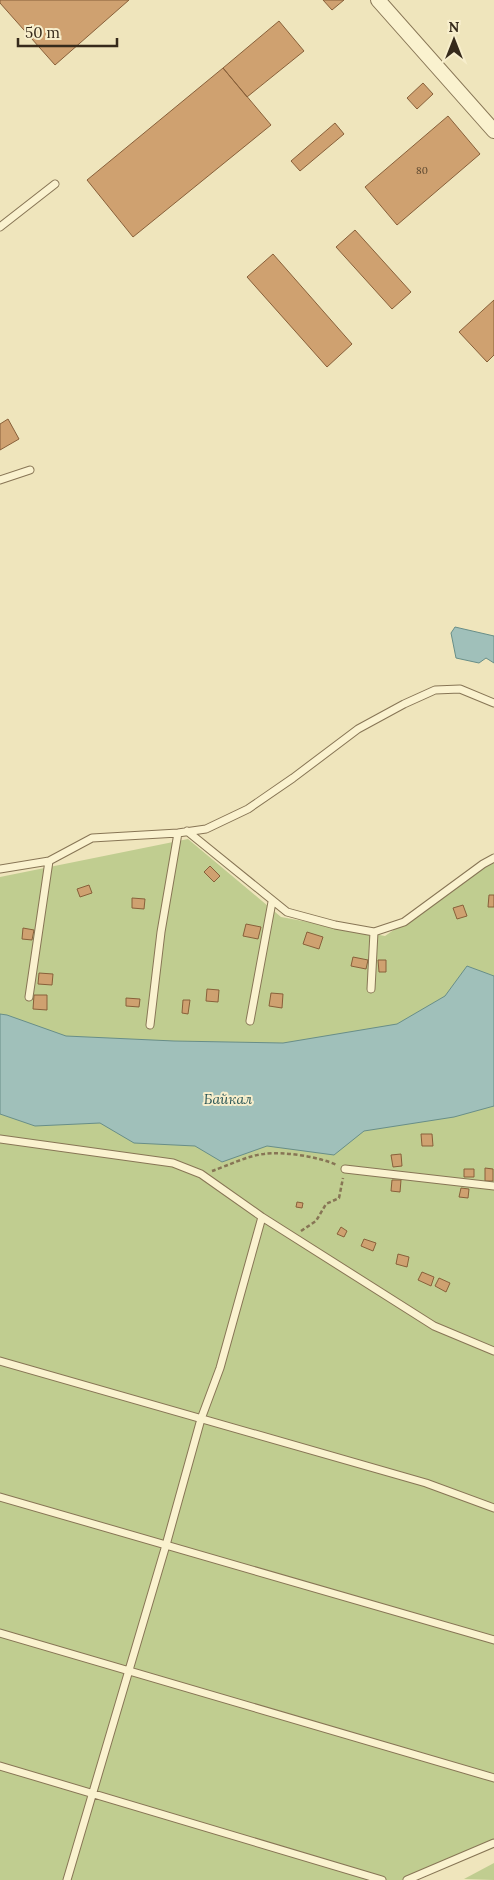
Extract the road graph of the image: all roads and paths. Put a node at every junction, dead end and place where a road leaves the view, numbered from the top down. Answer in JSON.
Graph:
{"nodes":[{"id":1,"x":378,"y":0,"type":"edge"},
{"id":2,"x":494,"y":130,"type":"edge"},
{"id":3,"x":55,"y":184,"type":"dead end"},
{"id":4,"x":0,"y":227,"type":"edge"},
{"id":5,"x":30,"y":470,"type":"dead end"},
{"id":6,"x":0,"y":480,"type":"edge"},
{"id":7,"x":494,"y":703,"type":"edge"},
{"id":8,"x":187,"y":831,"type":"junction"},
{"id":9,"x":178,"y":833,"type":"junction"},
{"id":10,"x":494,"y":858,"type":"edge"},
{"id":11,"x":49,"y":861,"type":"junction"},
{"id":12,"x":0,"y":870,"type":"edge"},
{"id":13,"x":272,"y":902,"type":"junction"},
{"id":14,"x":374,"y":932,"type":"junction"},
{"id":15,"x":371,"y":989,"type":"dead end"},
{"id":16,"x":29,"y":997,"type":"dead end"},
{"id":17,"x":250,"y":1021,"type":"dead end"},
{"id":18,"x":150,"y":1024,"type":"dead end"},
{"id":19,"x":0,"y":1139,"type":"edge"},
{"id":20,"x":345,"y":1168,"type":"junction"},
{"id":21,"x":201,"y":1174,"type":"junction"},
{"id":22,"x":494,"y":1186,"type":"edge"},
{"id":23,"x":262,"y":1217,"type":"junction"},
{"id":24,"x":293,"y":1237,"type":"junction"},
{"id":25,"x":494,"y":1351,"type":"edge"},
{"id":26,"x":0,"y":1361,"type":"edge"},
{"id":27,"x":201,"y":1419,"type":"junction"},
{"id":28,"x":0,"y":1497,"type":"edge"},
{"id":29,"x":494,"y":1508,"type":"edge"},
{"id":30,"x":166,"y":1546,"type":"junction"},
{"id":31,"x":0,"y":1633,"type":"edge"},
{"id":32,"x":494,"y":1640,"type":"edge"},
{"id":33,"x":128,"y":1671,"type":"junction"},
{"id":34,"x":0,"y":1766,"type":"edge"},
{"id":35,"x":494,"y":1778,"type":"edge"},
{"id":36,"x":92,"y":1793,"type":"junction"},
{"id":37,"x":494,"y":1843,"type":"edge"},
{"id":38,"x":67,"y":1880,"type":"edge"},
{"id":39,"x":382,"y":1880,"type":"edge"},
{"id":40,"x":407,"y":1880,"type":"edge"}],
"edges":[{"from":1,"to":2,"type":"street"},
{"from":3,"to":4,"type":"lane"},
{"from":5,"to":6,"type":"lane"},
{"from":7,"to":8,"type":"lane"},
{"from":8,"to":9,"type":"lane"},
{"from":8,"to":13,"type":"lane"},
{"from":9,"to":11,"type":"lane"},
{"from":9,"to":18,"type":"lane"},
{"from":10,"to":14,"type":"lane"},
{"from":11,"to":12,"type":"lane"},
{"from":11,"to":16,"type":"lane"},
{"from":13,"to":14,"type":"lane"},
{"from":13,"to":17,"type":"lane"},
{"from":14,"to":15,"type":"lane"},
{"from":19,"to":21,"type":"lane"},
{"from":20,"to":21,"type":"path"},
{"from":20,"to":22,"type":"lane"},
{"from":20,"to":24,"type":"path"},
{"from":21,"to":23,"type":"lane"},
{"from":23,"to":24,"type":"lane"},
{"from":23,"to":27,"type":"lane"},
{"from":24,"to":25,"type":"lane"},
{"from":26,"to":27,"type":"lane"},
{"from":27,"to":29,"type":"lane"},
{"from":27,"to":30,"type":"lane"},
{"from":28,"to":30,"type":"lane"},
{"from":30,"to":32,"type":"lane"},
{"from":30,"to":33,"type":"lane"},
{"from":31,"to":33,"type":"lane"},
{"from":33,"to":35,"type":"lane"},
{"from":33,"to":36,"type":"lane"},
{"from":34,"to":36,"type":"lane"},
{"from":36,"to":38,"type":"lane"},
{"from":36,"to":39,"type":"lane"},
{"from":37,"to":40,"type":"lane"}]}
